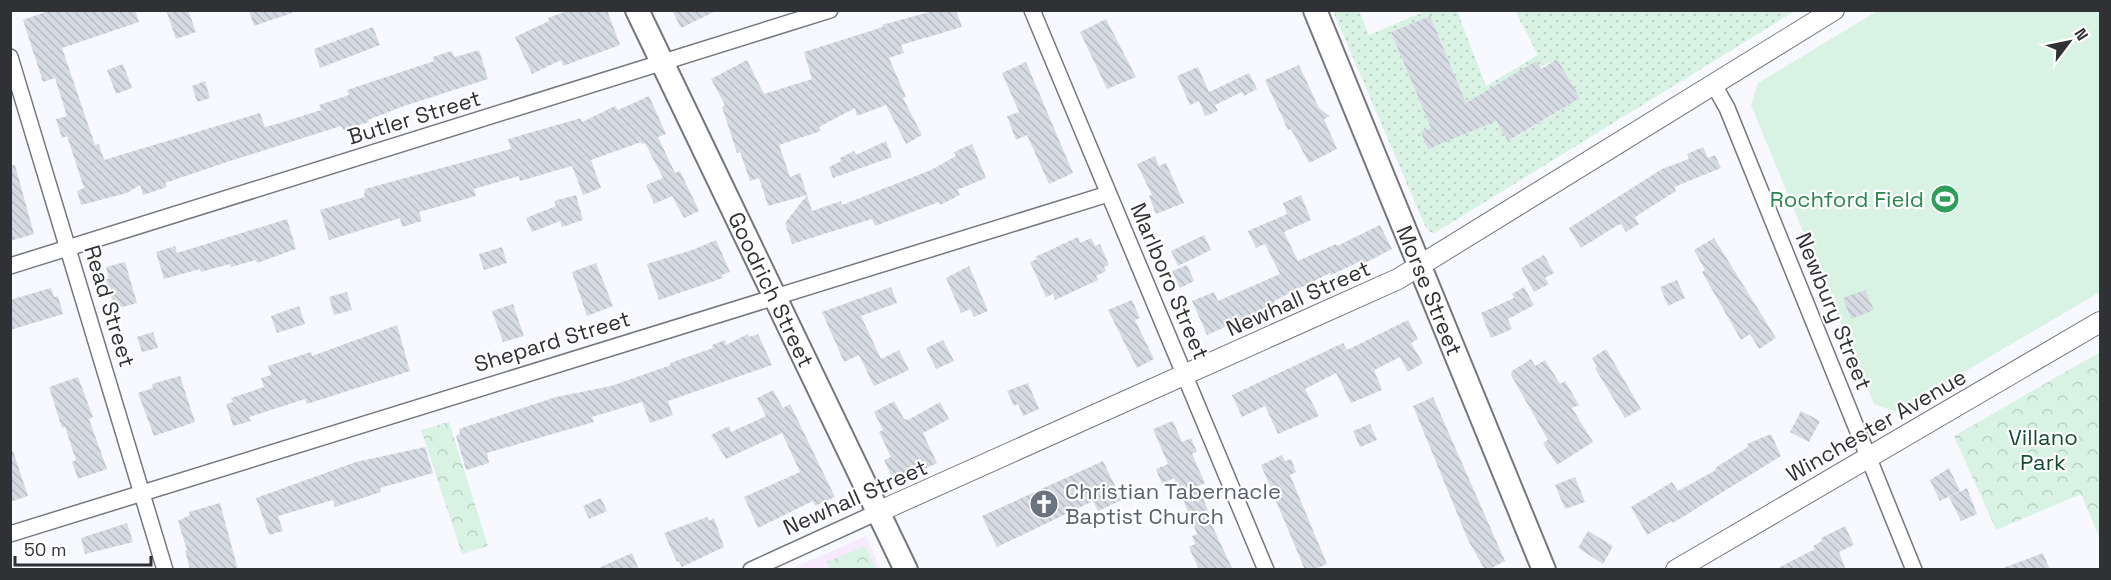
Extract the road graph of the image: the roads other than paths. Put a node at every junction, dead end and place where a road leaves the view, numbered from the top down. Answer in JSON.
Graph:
{"nodes":[{"id":1,"x":637,"y":10,"type":"edge"},
{"id":2,"x":830,"y":10,"type":"edge"},
{"id":3,"x":1032,"y":10,"type":"edge"},
{"id":4,"x":1315,"y":10,"type":"edge"},
{"id":5,"x":1834,"y":10,"type":"edge"},
{"id":6,"x":10,"y":57,"type":"edge"},
{"id":7,"x":663,"y":63,"type":"junction"},
{"id":8,"x":1713,"y":85,"type":"junction"},
{"id":9,"x":1108,"y":194,"type":"junction"},
{"id":10,"x":69,"y":247,"type":"junction"},
{"id":11,"x":1420,"y":265,"type":"junction"},
{"id":12,"x":10,"y":266,"type":"edge"},
{"id":13,"x":773,"y":296,"type":"junction"},
{"id":14,"x":2100,"y":322,"type":"edge"},
{"id":15,"x":1186,"y":374,"type":"junction"},
{"id":16,"x":1870,"y":457,"type":"junction"},
{"id":17,"x":142,"y":492,"type":"junction"},
{"id":18,"x":878,"y":512,"type":"junction"},
{"id":19,"x":10,"y":534,"type":"edge"},
{"id":20,"x":165,"y":570,"type":"edge"},
{"id":21,"x":751,"y":570,"type":"edge"},
{"id":22,"x":906,"y":570,"type":"edge"},
{"id":23,"x":1266,"y":570,"type":"edge"},
{"id":24,"x":1544,"y":570,"type":"edge"},
{"id":25,"x":1676,"y":570,"type":"edge"},
{"id":26,"x":1914,"y":570,"type":"edge"}],
"edges":[{"from":1,"to":7,"type":"main road","name":"Goodrich Street"},
{"from":2,"to":7,"type":"street","name":"Butler Street"},
{"from":3,"to":9,"type":"street","name":"Marlboro Street"},
{"from":4,"to":11,"type":"main road","name":"Morse Street"},
{"from":5,"to":8,"type":"street","name":"Newhall Street"},
{"from":6,"to":10,"type":"street","name":"Read Street"},
{"from":7,"to":10,"type":"street","name":"Butler Street"},
{"from":7,"to":13,"type":"main road","name":"Goodrich Street"},
{"from":8,"to":11,"type":"street","name":"Newhall Street"},
{"from":8,"to":16,"type":"street","name":"Newbury Street"},
{"from":9,"to":13,"type":"street","name":"Shepard Street"},
{"from":9,"to":15,"type":"street","name":"Marlboro Street"},
{"from":10,"to":12,"type":"street","name":"Butler Street"},
{"from":10,"to":17,"type":"street","name":"Read Street"},
{"from":11,"to":15,"type":"street","name":"Newhall Street"},
{"from":11,"to":24,"type":"main road","name":"Morse Street"},
{"from":13,"to":17,"type":"street","name":"Shepard Street"},
{"from":13,"to":18,"type":"main road","name":"Goodrich Street"},
{"from":14,"to":16,"type":"street","name":"Winchester Avenue"},
{"from":15,"to":18,"type":"street","name":"Newhall Street"},
{"from":15,"to":23,"type":"street","name":"Marlboro Street"},
{"from":16,"to":25,"type":"street","name":"Winchester Avenue"},
{"from":16,"to":26,"type":"street","name":"Newbury Street"},
{"from":17,"to":19,"type":"street","name":"Shepard Street"},
{"from":17,"to":20,"type":"street","name":"Read Street"},
{"from":18,"to":21,"type":"street","name":"Newhall Street"},
{"from":18,"to":22,"type":"main road","name":"Goodrich Street"}]}
